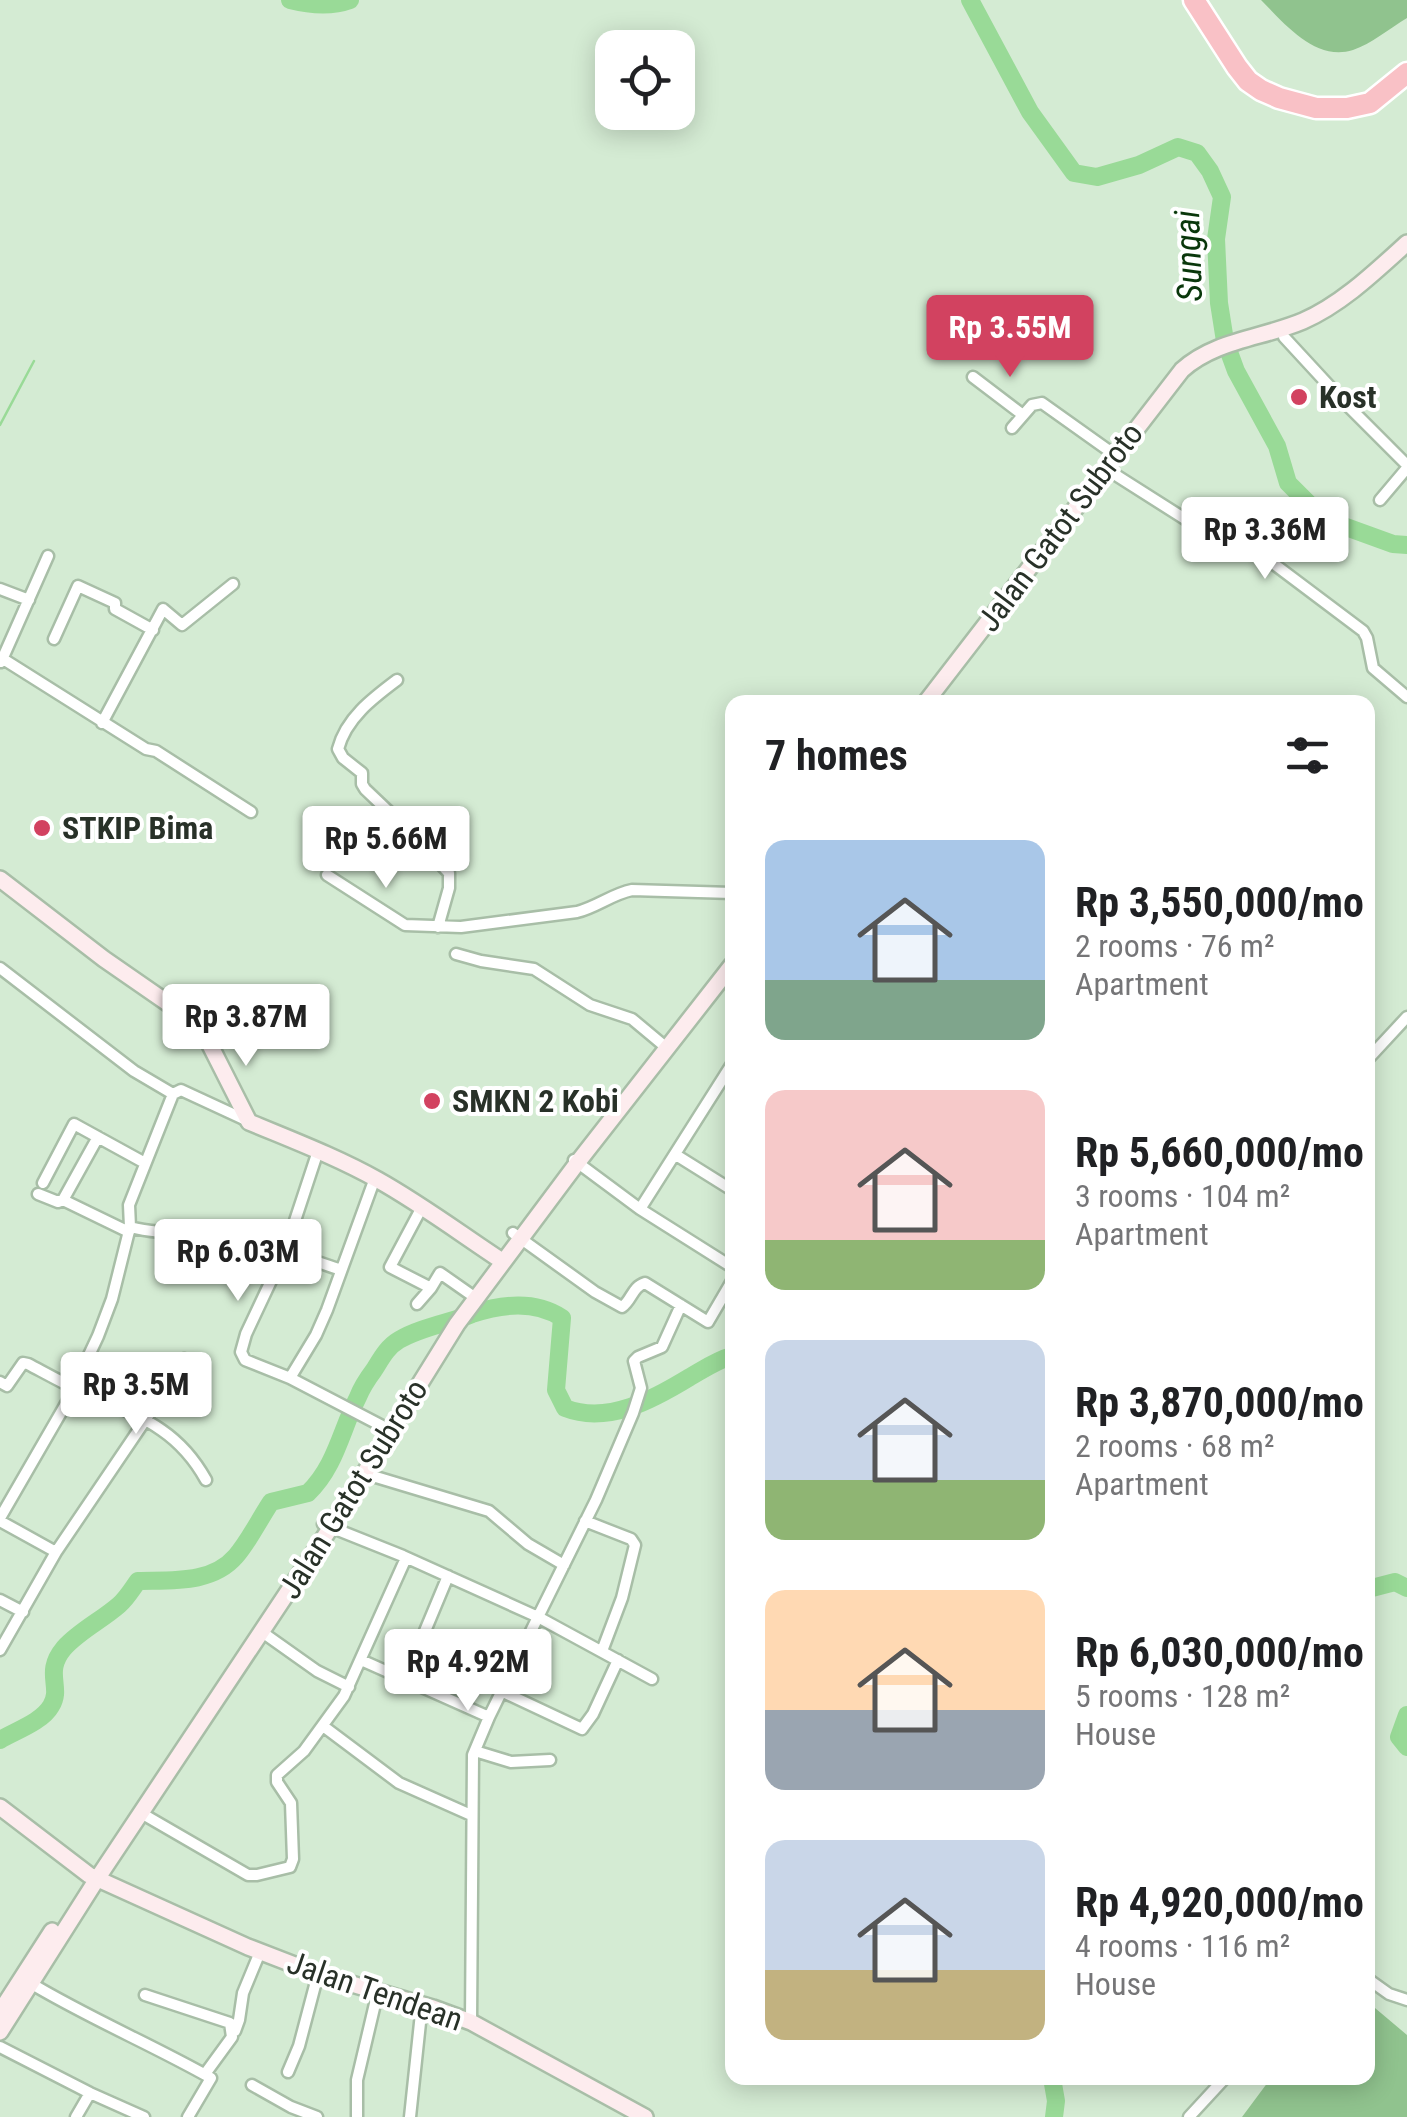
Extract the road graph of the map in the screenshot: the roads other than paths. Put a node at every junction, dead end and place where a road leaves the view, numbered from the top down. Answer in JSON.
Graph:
{"nodes":[{"id":1,"x":1200,"y":3,"type":"edge"},
{"id":2,"x":1407,"y":73,"type":"edge"},
{"id":3,"x":1407,"y":242,"type":"edge"},
{"id":4,"x":1398,"y":256,"type":"edge"},
{"id":5,"x":1284,"y":337,"type":"junction"},
{"id":6,"x":1252,"y":342,"type":"junction"},
{"id":7,"x":973,"y":377,"type":"dead end"},
{"id":8,"x":1023,"y":415,"type":"junction"},
{"id":9,"x":1012,"y":428,"type":"dead end"},
{"id":10,"x":1113,"y":464,"type":"junction"},
{"id":11,"x":1407,"y":466,"type":"edge"},
{"id":12,"x":1380,"y":500,"type":"dead end"},
{"id":13,"x":48,"y":556,"type":"dead end"},
{"id":14,"x":233,"y":584,"type":"dead end"},
{"id":15,"x":0,"y":588,"type":"edge"},
{"id":16,"x":29,"y":600,"type":"junction"},
{"id":17,"x":152,"y":630,"type":"junction"},
{"id":18,"x":54,"y":640,"type":"dead end"},
{"id":19,"x":1,"y":660,"type":"edge"},
{"id":20,"x":397,"y":680,"type":"dead end"},
{"id":21,"x":932,"y":695,"type":"edge"},
{"id":22,"x":940,"y":695,"type":"edge"},
{"id":23,"x":1407,"y":697,"type":"edge"},
{"id":24,"x":102,"y":723,"type":"junction"},
{"id":25,"x":252,"y":812,"type":"dead end"},
{"id":26,"x":327,"y":875,"type":"dead end"},
{"id":27,"x":0,"y":880,"type":"edge"},
{"id":28,"x":725,"y":893,"type":"edge"},
{"id":29,"x":438,"y":927,"type":"junction"},
{"id":30,"x":456,"y":954,"type":"dead end"},
{"id":31,"x":725,"y":963,"type":"edge"},
{"id":32,"x":0,"y":968,"type":"edge"},
{"id":33,"x":725,"y":975,"type":"edge"},
{"id":34,"x":1407,"y":1017,"type":"edge"},
{"id":35,"x":662,"y":1044,"type":"junction"},
{"id":36,"x":1375,"y":1051,"type":"edge"},
{"id":37,"x":725,"y":1075,"type":"edge"},
{"id":38,"x":173,"y":1094,"type":"junction"},
{"id":39,"x":249,"y":1122,"type":"junction"},
{"id":40,"x":98,"y":1138,"type":"junction"},
{"id":41,"x":318,"y":1150,"type":"junction"},
{"id":42,"x":676,"y":1155,"type":"junction"},
{"id":43,"x":575,"y":1161,"type":"junction"},
{"id":44,"x":145,"y":1164,"type":"junction"},
{"id":45,"x":375,"y":1178,"type":"junction"},
{"id":46,"x":725,"y":1186,"type":"edge"},
{"id":47,"x":64,"y":1200,"type":"junction"},
{"id":48,"x":422,"y":1206,"type":"junction"},
{"id":49,"x":640,"y":1209,"type":"junction"},
{"id":50,"x":129,"y":1229,"type":"junction"},
{"id":51,"x":516,"y":1236,"type":"junction"},
{"id":52,"x":286,"y":1251,"type":"junction"},
{"id":53,"x":498,"y":1259,"type":"junction"},
{"id":54,"x":725,"y":1263,"type":"edge"},
{"id":55,"x":341,"y":1270,"type":"junction"},
{"id":56,"x":430,"y":1288,"type":"junction"},
{"id":57,"x":725,"y":1293,"type":"edge"},
{"id":58,"x":470,"y":1298,"type":"junction"},
{"id":59,"x":417,"y":1304,"type":"dead end"},
{"id":60,"x":682,"y":1304,"type":"junction"},
{"id":61,"x":455,"y":1323,"type":"junction"},
{"id":62,"x":184,"y":1358,"type":"dead end"},
{"id":63,"x":290,"y":1378,"type":"junction"},
{"id":64,"x":0,"y":1382,"type":"edge"},
{"id":65,"x":74,"y":1388,"type":"junction"},
{"id":66,"x":146,"y":1420,"type":"junction"},
{"id":67,"x":380,"y":1425,"type":"junction"},
{"id":68,"x":366,"y":1474,"type":"junction"},
{"id":69,"x":206,"y":1480,"type":"dead end"},
{"id":70,"x":0,"y":1520,"type":"edge"},
{"id":71,"x":585,"y":1521,"type":"junction"},
{"id":72,"x":327,"y":1526,"type":"junction"},
{"id":73,"x":56,"y":1552,"type":"junction"},
{"id":74,"x":406,"y":1558,"type":"junction"},
{"id":75,"x":564,"y":1565,"type":"junction"},
{"id":76,"x":448,"y":1576,"type":"junction"},
{"id":77,"x":0,"y":1600,"type":"edge"},
{"id":78,"x":23,"y":1612,"type":"junction"},
{"id":79,"x":538,"y":1617,"type":"junction"},
{"id":80,"x":262,"y":1632,"type":"junction"},
{"id":81,"x":0,"y":1650,"type":"edge"},
{"id":82,"x":602,"y":1651,"type":"junction"},
{"id":83,"x":361,"y":1660,"type":"junction"},
{"id":84,"x":618,"y":1660,"type":"junction"},
{"id":85,"x":226,"y":1677,"type":"junction"},
{"id":86,"x":652,"y":1678,"type":"dead end"},
{"id":87,"x":405,"y":1679,"type":"junction"},
{"id":88,"x":350,"y":1687,"type":"junction"},
{"id":89,"x":503,"y":1692,"type":"junction"},
{"id":90,"x":488,"y":1717,"type":"junction"},
{"id":91,"x":323,"y":1726,"type":"junction"},
{"id":92,"x":475,"y":1750,"type":"junction"},
{"id":93,"x":550,"y":1760,"type":"dead end"},
{"id":94,"x":0,"y":1807,"type":"edge"},
{"id":95,"x":141,"y":1813,"type":"junction"},
{"id":96,"x":471,"y":1815,"type":"junction"},
{"id":97,"x":93,"y":1877,"type":"junction"},
{"id":98,"x":260,"y":1952,"type":"junction"},
{"id":99,"x":318,"y":1974,"type":"junction"},
{"id":100,"x":27,"y":1981,"type":"junction"},
{"id":101,"x":1375,"y":1984,"type":"edge"},
{"id":102,"x":378,"y":1991,"type":"junction"},
{"id":103,"x":145,"y":1995,"type":"dead end"},
{"id":104,"x":1407,"y":2000,"type":"edge"},
{"id":105,"x":422,"y":2004,"type":"junction"},
{"id":106,"x":0,"y":2012,"type":"edge"},
{"id":107,"x":471,"y":2022,"type":"junction"},
{"id":108,"x":0,"y":2032,"type":"edge"},
{"id":109,"x":232,"y":2037,"type":"junction"},
{"id":110,"x":0,"y":2047,"type":"edge"},
{"id":111,"x":288,"y":2072,"type":"dead end"},
{"id":112,"x":205,"y":2074,"type":"junction"},
{"id":113,"x":252,"y":2085,"type":"dead end"},
{"id":114,"x":1219,"y":2085,"type":"edge"},
{"id":115,"x":90,"y":2094,"type":"junction"},
{"id":116,"x":76,"y":2117,"type":"edge"},
{"id":117,"x":144,"y":2117,"type":"edge"},
{"id":118,"x":188,"y":2117,"type":"edge"},
{"id":119,"x":317,"y":2117,"type":"edge"},
{"id":120,"x":357,"y":2117,"type":"edge"},
{"id":121,"x":410,"y":2117,"type":"edge"},
{"id":122,"x":645,"y":2117,"type":"edge"},
{"id":123,"x":1189,"y":2117,"type":"edge"}],
"edges":[{"from":1,"to":2,"type":"highway"},
{"from":3,"to":4,"type":"street","name":"Jalan Gatot Subroto"},
{"from":4,"to":5,"type":"street","name":"Jalan Gatot Subroto"},
{"from":4,"to":6,"type":"street","name":"Jalan Gatot Subroto"},
{"from":5,"to":6,"type":"street","name":"Jalan Gatot Subroto"},
{"from":5,"to":11,"type":"street"},
{"from":6,"to":10,"type":"street","name":"Jalan Gatot Subroto"},
{"from":7,"to":8,"type":"street"},
{"from":8,"to":9,"type":"street"},
{"from":8,"to":10,"type":"street"},
{"from":10,"to":21,"type":"street","name":"Jalan Gatot Subroto"},
{"from":10,"to":22,"type":"street","name":"Jalan Gatot Subroto"},
{"from":10,"to":23,"type":"street"},
{"from":11,"to":12,"type":"street"},
{"from":13,"to":16,"type":"street"},
{"from":14,"to":17,"type":"street"},
{"from":15,"to":16,"type":"street"},
{"from":16,"to":19,"type":"street"},
{"from":17,"to":18,"type":"street"},
{"from":17,"to":24,"type":"street"},
{"from":19,"to":24,"type":"street"},
{"from":20,"to":29,"type":"street"},
{"from":24,"to":25,"type":"street"},
{"from":26,"to":29,"type":"street"},
{"from":27,"to":39,"type":"street"},
{"from":28,"to":29,"type":"street"},
{"from":30,"to":35,"type":"street"},
{"from":31,"to":35,"type":"street","name":"Jalan Gatot Subroto"},
{"from":32,"to":38,"type":"street"},
{"from":33,"to":43,"type":"street","name":"Jalan Gatot Subroto"},
{"from":34,"to":36,"type":"street"},
{"from":35,"to":43,"type":"street","name":"Jalan Gatot Subroto"},
{"from":37,"to":42,"type":"street"},
{"from":38,"to":39,"type":"street"},
{"from":38,"to":44,"type":"street"},
{"from":39,"to":41,"type":"street"},
{"from":40,"to":44,"type":"street"},
{"from":40,"to":47,"type":"street"},
{"from":40,"to":47,"type":"street"},
{"from":41,"to":45,"type":"street"},
{"from":41,"to":52,"type":"street"},
{"from":42,"to":46,"type":"street"},
{"from":42,"to":49,"type":"street"},
{"from":43,"to":49,"type":"street"},
{"from":43,"to":51,"type":"street","name":"Jalan Gatot Subroto"},
{"from":44,"to":50,"type":"street"},
{"from":45,"to":48,"type":"street"},
{"from":45,"to":55,"type":"street"},
{"from":47,"to":50,"type":"street"},
{"from":48,"to":53,"type":"street"},
{"from":48,"to":56,"type":"street"},
{"from":49,"to":54,"type":"street"},
{"from":50,"to":52,"type":"street"},
{"from":50,"to":65,"type":"street"},
{"from":51,"to":53,"type":"street","name":"Jalan Gatot Subroto"},
{"from":51,"to":60,"type":"street"},
{"from":52,"to":55,"type":"street"},
{"from":52,"to":63,"type":"street"},
{"from":53,"to":58,"type":"street","name":"Jalan Gatot Subroto"},
{"from":55,"to":63,"type":"street"},
{"from":56,"to":58,"type":"street"},
{"from":56,"to":59,"type":"street"},
{"from":57,"to":60,"type":"street"},
{"from":58,"to":61,"type":"street","name":"Jalan Gatot Subroto"},
{"from":60,"to":71,"type":"street"},
{"from":61,"to":67,"type":"street","name":"Jalan Gatot Subroto"},
{"from":61,"to":68,"type":"street","name":"Jalan Gatot Subroto"},
{"from":62,"to":66,"type":"street"},
{"from":63,"to":67,"type":"street"},
{"from":64,"to":65,"type":"street"},
{"from":65,"to":66,"type":"street"},
{"from":65,"to":70,"type":"street"},
{"from":66,"to":69,"type":"street"},
{"from":66,"to":73,"type":"street"},
{"from":67,"to":72,"type":"street","name":"Jalan Gatot Subroto"},
{"from":68,"to":72,"type":"street","name":"Jalan Gatot Subroto"},
{"from":68,"to":75,"type":"street"},
{"from":70,"to":73,"type":"street"},
{"from":71,"to":75,"type":"street"},
{"from":71,"to":82,"type":"street"},
{"from":72,"to":74,"type":"street"},
{"from":72,"to":80,"type":"street","name":"Jalan Gatot Subroto"},
{"from":72,"to":85,"type":"street","name":"Jalan Gatot Subroto"},
{"from":73,"to":78,"type":"street"},
{"from":74,"to":76,"type":"street"},
{"from":74,"to":83,"type":"street"},
{"from":75,"to":79,"type":"street"},
{"from":76,"to":79,"type":"street"},
{"from":76,"to":87,"type":"street"},
{"from":77,"to":78,"type":"street"},
{"from":78,"to":81,"type":"street"},
{"from":79,"to":82,"type":"street"},
{"from":79,"to":89,"type":"street"},
{"from":80,"to":85,"type":"street","name":"Jalan Gatot Subroto"},
{"from":80,"to":88,"type":"street"},
{"from":82,"to":84,"type":"street"},
{"from":83,"to":87,"type":"street"},
{"from":83,"to":88,"type":"street"},
{"from":84,"to":86,"type":"street"},
{"from":84,"to":89,"type":"street"},
{"from":85,"to":95,"type":"street","name":"Jalan Gatot Subroto"},
{"from":85,"to":97,"type":"street","name":"Jalan Gatot Subroto"},
{"from":87,"to":90,"type":"street"},
{"from":88,"to":91,"type":"street"},
{"from":89,"to":90,"type":"street"},
{"from":90,"to":92,"type":"street"},
{"from":91,"to":95,"type":"street"},
{"from":91,"to":96,"type":"street"},
{"from":92,"to":93,"type":"street"},
{"from":92,"to":96,"type":"street"},
{"from":94,"to":97,"type":"street","name":"Jalan Tendean"},
{"from":95,"to":97,"type":"street","name":"Jalan Gatot Subroto"},
{"from":96,"to":107,"type":"street"},
{"from":97,"to":98,"type":"street","name":"Jalan Tendean"},
{"from":97,"to":100,"type":"street","name":"Jalan Gatot Subroto"},
{"from":98,"to":99,"type":"street","name":"Jalan Tendean"},
{"from":98,"to":109,"type":"street"},
{"from":99,"to":102,"type":"street","name":"Jalan Tendean"},
{"from":99,"to":111,"type":"street"},
{"from":100,"to":106,"type":"street","name":"Jalan Gatot Subroto"},
{"from":100,"to":108,"type":"street","name":"Jalan Gatot Subroto"},
{"from":100,"to":112,"type":"street"},
{"from":101,"to":104,"type":"street"},
{"from":102,"to":105,"type":"street","name":"Jalan Tendean"},
{"from":102,"to":120,"type":"street"},
{"from":103,"to":109,"type":"street"},
{"from":105,"to":107,"type":"street","name":"Jalan Tendean"},
{"from":105,"to":121,"type":"street"},
{"from":107,"to":122,"type":"street","name":"Jalan Tendean"},
{"from":109,"to":112,"type":"street"},
{"from":110,"to":115,"type":"street"},
{"from":112,"to":118,"type":"street"},
{"from":113,"to":119,"type":"street"},
{"from":114,"to":123,"type":"street"},
{"from":115,"to":116,"type":"street"},
{"from":115,"to":117,"type":"street"}]}
